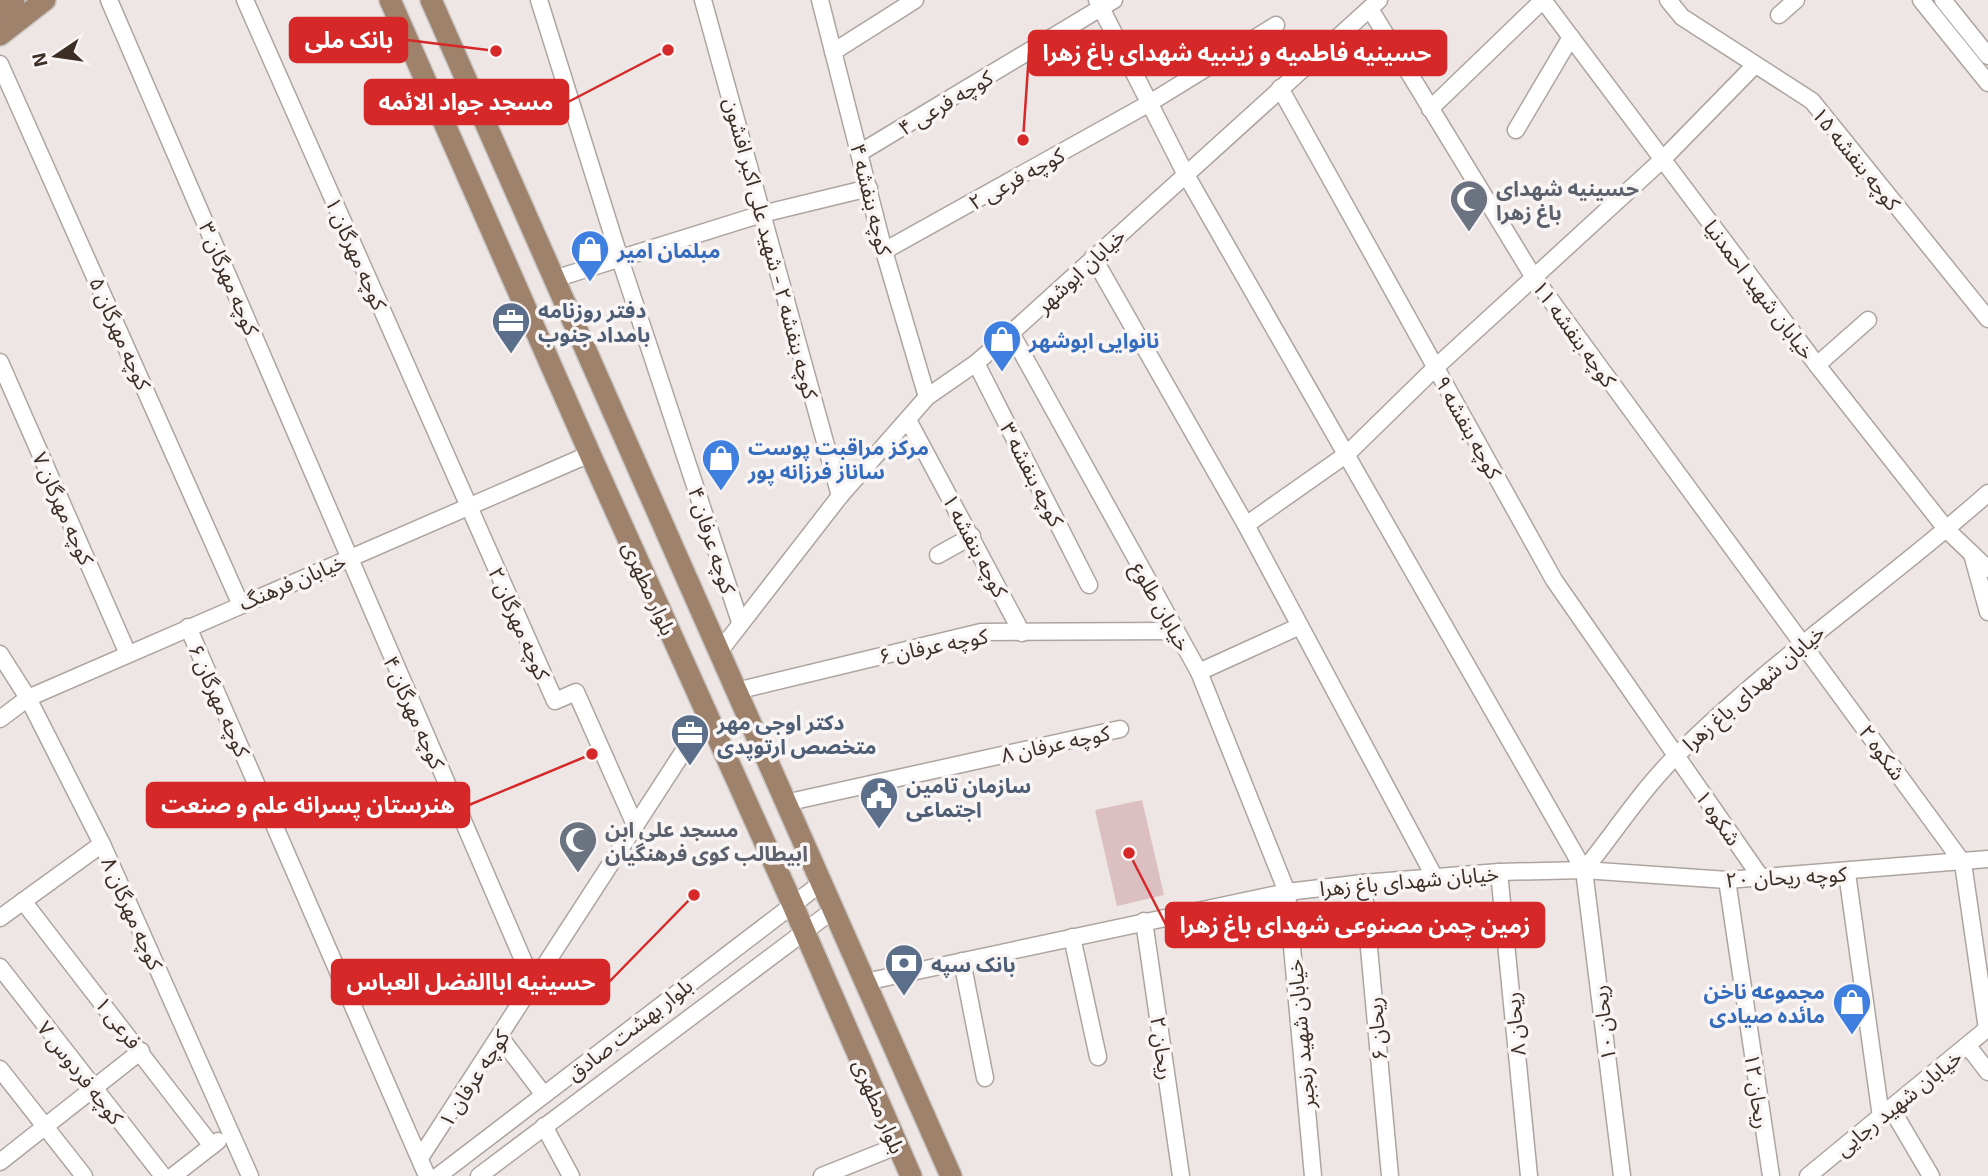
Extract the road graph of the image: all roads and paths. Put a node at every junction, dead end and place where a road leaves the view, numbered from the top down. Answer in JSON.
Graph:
{"nodes":[{"id":1,"x":14,"y":0,"type":"edge"},
{"id":2,"x":45,"y":0,"type":"edge"},
{"id":3,"x":108,"y":0,"type":"edge"},
{"id":4,"x":245,"y":0,"type":"edge"},
{"id":5,"x":390,"y":0,"type":"edge"},
{"id":6,"x":431,"y":0,"type":"edge"},
{"id":7,"x":539,"y":0,"type":"edge"},
{"id":8,"x":703,"y":0,"type":"edge"},
{"id":9,"x":820,"y":0,"type":"edge"},
{"id":10,"x":915,"y":0,"type":"edge"},
{"id":11,"x":1543,"y":0,"type":"edge"},
{"id":12,"x":1668,"y":0,"type":"edge"},
{"id":13,"x":1796,"y":0,"type":"edge"},
{"id":14,"x":1921,"y":0,"type":"edge"},
{"id":15,"x":1942,"y":0,"type":"edge"},
{"id":16,"x":1104,"y":3,"type":"edge"},
{"id":17,"x":1375,"y":4,"type":"edge"},
{"id":18,"x":0,"y":11,"type":"edge"},
{"id":19,"x":1779,"y":15,"type":"dead end"},
{"id":20,"x":1276,"y":25,"type":"dead end"},
{"id":21,"x":0,"y":35,"type":"edge"},
{"id":22,"x":1571,"y":37,"type":"junction"},
{"id":23,"x":833,"y":52,"type":"junction"},
{"id":24,"x":1988,"y":55,"type":"edge"},
{"id":25,"x":0,"y":64,"type":"edge"},
{"id":26,"x":1754,"y":66,"type":"junction"},
{"id":27,"x":1988,"y":83,"type":"edge"},
{"id":28,"x":1280,"y":88,"type":"junction"},
{"id":29,"x":1148,"y":104,"type":"junction"},
{"id":30,"x":1430,"y":109,"type":"junction"},
{"id":31,"x":1516,"y":130,"type":"dead end"},
{"id":32,"x":861,"y":152,"type":"junction"},
{"id":33,"x":1663,"y":159,"type":"junction"},
{"id":34,"x":1185,"y":173,"type":"junction"},
{"id":35,"x":869,"y":188,"type":"junction"},
{"id":36,"x":762,"y":214,"type":"junction"},
{"id":37,"x":884,"y":251,"type":"junction"},
{"id":38,"x":1093,"y":257,"type":"junction"},
{"id":39,"x":620,"y":259,"type":"junction"},
{"id":40,"x":1533,"y":276,"type":"junction"},
{"id":41,"x":554,"y":279,"type":"junction"},
{"id":42,"x":1988,"y":319,"type":"edge"},
{"id":43,"x":1868,"y":320,"type":"dead end"},
{"id":44,"x":1011,"y":333,"type":"junction"},
{"id":45,"x":0,"y":362,"type":"edge"},
{"id":46,"x":976,"y":363,"type":"junction"},
{"id":47,"x":1817,"y":365,"type":"junction"},
{"id":48,"x":1436,"y":367,"type":"junction"},
{"id":49,"x":927,"y":397,"type":"junction"},
{"id":50,"x":908,"y":419,"type":"junction"},
{"id":51,"x":590,"y":454,"type":"junction"},
{"id":52,"x":1347,"y":454,"type":"junction"},
{"id":53,"x":1988,"y":493,"type":"edge"},
{"id":54,"x":840,"y":496,"type":"junction"},
{"id":55,"x":468,"y":506,"type":"junction"},
{"id":56,"x":1246,"y":525,"type":"junction"},
{"id":57,"x":1947,"y":530,"type":"junction"},
{"id":58,"x":972,"y":536,"type":"junction"},
{"id":59,"x":1970,"y":549,"type":"junction"},
{"id":60,"x":938,"y":555,"type":"dead end"},
{"id":61,"x":347,"y":557,"type":"junction"},
{"id":62,"x":1988,"y":569,"type":"edge"},
{"id":63,"x":1089,"y":585,"type":"dead end"},
{"id":64,"x":240,"y":603,"type":"junction"},
{"id":65,"x":1988,"y":612,"type":"edge"},
{"id":66,"x":740,"y":622,"type":"junction"},
{"id":67,"x":1300,"y":626,"type":"junction"},
{"id":68,"x":188,"y":627,"type":"junction"},
{"id":69,"x":1176,"y":631,"type":"junction"},
{"id":70,"x":1022,"y":633,"type":"junction"},
{"id":71,"x":1803,"y":641,"type":"junction"},
{"id":72,"x":719,"y":652,"type":"junction"},
{"id":73,"x":0,"y":654,"type":"edge"},
{"id":74,"x":128,"y":654,"type":"junction"},
{"id":75,"x":1199,"y":672,"type":"junction"},
{"id":76,"x":736,"y":691,"type":"junction"},
{"id":77,"x":27,"y":698,"type":"junction"},
{"id":78,"x":707,"y":715,"type":"junction"},
{"id":79,"x":0,"y":719,"type":"edge"},
{"id":80,"x":1120,"y":729,"type":"dead end"},
{"id":81,"x":1676,"y":755,"type":"junction"},
{"id":82,"x":785,"y":803,"type":"junction"},
{"id":83,"x":635,"y":825,"type":"junction"},
{"id":84,"x":102,"y":844,"type":"junction"},
{"id":85,"x":1988,"y":859,"type":"edge"},
{"id":86,"x":1963,"y":863,"type":"junction"},
{"id":87,"x":1584,"y":870,"type":"junction"},
{"id":88,"x":1499,"y":872,"type":"junction"},
{"id":89,"x":1847,"y":873,"type":"junction"},
{"id":90,"x":1434,"y":876,"type":"junction"},
{"id":91,"x":1762,"y":879,"type":"junction"},
{"id":92,"x":1727,"y":880,"type":"junction"},
{"id":93,"x":1363,"y":883,"type":"junction"},
{"id":94,"x":820,"y":884,"type":"junction"},
{"id":95,"x":1287,"y":892,"type":"junction"},
{"id":96,"x":23,"y":901,"type":"junction"},
{"id":97,"x":792,"y":903,"type":"junction"},
{"id":98,"x":832,"y":911,"type":"junction"},
{"id":99,"x":0,"y":918,"type":"edge"},
{"id":100,"x":1144,"y":921,"type":"junction"},
{"id":101,"x":804,"y":929,"type":"junction"},
{"id":102,"x":1072,"y":937,"type":"junction"},
{"id":103,"x":962,"y":961,"type":"junction"},
{"id":104,"x":0,"y":967,"type":"edge"},
{"id":105,"x":865,"y":982,"type":"junction"},
{"id":106,"x":533,"y":983,"type":"junction"},
{"id":107,"x":1987,"y":1029,"type":"edge"},
{"id":108,"x":500,"y":1037,"type":"junction"},
{"id":109,"x":1968,"y":1046,"type":"junction"},
{"id":110,"x":141,"y":1051,"type":"junction"},
{"id":111,"x":599,"y":1052,"type":"junction"},
{"id":112,"x":1098,"y":1057,"type":"dead end"},
{"id":113,"x":0,"y":1069,"type":"edge"},
{"id":114,"x":1988,"y":1072,"type":"edge"},
{"id":115,"x":614,"y":1073,"type":"junction"},
{"id":116,"x":985,"y":1078,"type":"dead end"},
{"id":117,"x":94,"y":1087,"type":"junction"},
{"id":118,"x":544,"y":1095,"type":"junction"},
{"id":119,"x":1886,"y":1113,"type":"junction"},
{"id":120,"x":44,"y":1125,"type":"junction"},
{"id":121,"x":544,"y":1126,"type":"junction"},
{"id":122,"x":231,"y":1131,"type":"junction"},
{"id":123,"x":212,"y":1146,"type":"junction"},
{"id":124,"x":897,"y":1146,"type":"junction"},
{"id":125,"x":419,"y":1158,"type":"junction"},
{"id":126,"x":0,"y":1162,"type":"edge"},
{"id":127,"x":84,"y":1176,"type":"edge"},
{"id":128,"x":163,"y":1176,"type":"edge"},
{"id":129,"x":173,"y":1176,"type":"edge"},
{"id":130,"x":250,"y":1176,"type":"edge"},
{"id":131,"x":427,"y":1176,"type":"edge"},
{"id":132,"x":438,"y":1176,"type":"edge"},
{"id":133,"x":479,"y":1176,"type":"edge"},
{"id":134,"x":570,"y":1176,"type":"edge"},
{"id":135,"x":822,"y":1176,"type":"edge"},
{"id":136,"x":911,"y":1176,"type":"edge"},
{"id":137,"x":950,"y":1176,"type":"edge"},
{"id":138,"x":1181,"y":1176,"type":"edge"},
{"id":139,"x":1313,"y":1176,"type":"edge"},
{"id":140,"x":1390,"y":1176,"type":"edge"},
{"id":141,"x":1529,"y":1176,"type":"edge"},
{"id":142,"x":1622,"y":1176,"type":"edge"},
{"id":143,"x":1771,"y":1176,"type":"edge"},
{"id":144,"x":1808,"y":1176,"type":"edge"},
{"id":145,"x":1931,"y":1176,"type":"edge"}],
"edges":[{"from":1,"to":18,"type":"main road"},
{"from":2,"to":21,"type":"main road"},
{"from":3,"to":61,"type":"street","name":"کوچه مهرگان ۳"},
{"from":4,"to":55,"type":"street","name":"کوچه مهرگان ۱"},
{"from":5,"to":51,"type":"main road","name":"بلوار مطهری"},
{"from":6,"to":41,"type":"main road","name":"بلوار مطهری"},
{"from":7,"to":39,"type":"street","name":"کوچه عرفان ۴"},
{"from":8,"to":36,"type":"street","name":"کوچه بنفشه ۲ - شهید علی اکبر افشون"},
{"from":9,"to":23,"type":"street","name":"کوچه بنفشه ۴"},
{"from":10,"to":23,"type":"street"},
{"from":11,"to":22,"type":"street","name":"خیابان شهید احمدنیا"},
{"from":11,"to":30,"type":"street"},
{"from":12,"to":26,"type":"street","name":"کوچه بنفشه ١۵"},
{"from":13,"to":19,"type":"street"},
{"from":14,"to":27,"type":"street"},
{"from":15,"to":24,"type":"street"},
{"from":16,"to":29,"type":"street"},
{"from":16,"to":32,"type":"street","name":"کوچه فرعی ۴"},
{"from":17,"to":28,"type":"street","name":"خیابان ابوشهر"},
{"from":17,"to":30,"type":"street","name":"کوچه بنفشه ۱۱"},
{"from":20,"to":29,"type":"street","name":"کوچه فرعی ۲"},
{"from":22,"to":31,"type":"street"},
{"from":22,"to":33,"type":"street","name":"خیابان شهید احمدنیا"},
{"from":23,"to":32,"type":"street","name":"کوچه بنفشه ۴"},
{"from":25,"to":64,"type":"street","name":"کوچه مهرگان ۵"},
{"from":26,"to":33,"type":"street"},
{"from":26,"to":42,"type":"street","name":"کوچه بنفشه ١۵"},
{"from":28,"to":34,"type":"street","name":"خیابان ابوشهر"},
{"from":28,"to":48,"type":"street","name":"کوچه بنفشه ۹"},
{"from":29,"to":34,"type":"street"},
{"from":29,"to":37,"type":"street","name":"کوچه فرعی ۲"},
{"from":30,"to":40,"type":"street","name":"کوچه بنفشه ۱۱"},
{"from":32,"to":35,"type":"street","name":"کوچه بنفشه ۴"},
{"from":33,"to":40,"type":"street"},
{"from":33,"to":47,"type":"street","name":"خیابان شهید احمدنیا"},
{"from":34,"to":38,"type":"street","name":"خیابان ابوشهر"},
{"from":34,"to":52,"type":"street"},
{"from":35,"to":36,"type":"street"},
{"from":35,"to":37,"type":"street","name":"کوچه بنفشه ۴"},
{"from":36,"to":39,"type":"street"},
{"from":36,"to":54,"type":"street","name":"کوچه بنفشه ۲ - شهید علی اکبر افشون"},
{"from":37,"to":49,"type":"street","name":"کوچه بنفشه ۴"},
{"from":38,"to":44,"type":"street","name":"خیابان ابوشهر"},
{"from":38,"to":56,"type":"street"},
{"from":39,"to":41,"type":"street"},
{"from":39,"to":66,"type":"street","name":"کوچه عرفان ۴"},
{"from":40,"to":48,"type":"street"},
{"from":40,"to":71,"type":"street","name":"کوچه بنفشه ۱۱"},
{"from":41,"to":72,"type":"main road","name":"بلوار مطهری"},
{"from":43,"to":47,"type":"street"},
{"from":44,"to":46,"type":"street","name":"خیابان ابوشهر"},
{"from":44,"to":69,"type":"street","name":"خیابان طلوع"},
{"from":45,"to":74,"type":"street","name":"کوچه مهرگان ۷"},
{"from":46,"to":49,"type":"street","name":"خیابان ابوشهر"},
{"from":46,"to":63,"type":"street","name":"کوچه بنفشه ۳"},
{"from":47,"to":57,"type":"street","name":"خیابان شهید احمدنیا"},
{"from":48,"to":52,"type":"street"},
{"from":48,"to":81,"type":"street","name":"کوچه بنفشه ۹"},
{"from":49,"to":50,"type":"street","name":"خیابان ابوشهر"},
{"from":50,"to":54,"type":"street","name":"خیابان ابوشهر"},
{"from":50,"to":58,"type":"street","name":"کوچه بنفشه ۱"},
{"from":51,"to":55,"type":"street","name":"خیابان فرهنگ"},
{"from":51,"to":78,"type":"main road","name":"بلوار مطهری"},
{"from":52,"to":56,"type":"street"},
{"from":52,"to":87,"type":"street"},
{"from":53,"to":57,"type":"street","name":"خیابان شهدای باغ زهرا"},
{"from":54,"to":66,"type":"street","name":"خیابان ابوشهر"},
{"from":55,"to":61,"type":"street","name":"خیابان فرهنگ"},
{"from":55,"to":83,"type":"street","name":"کوچه مهرگان ۲"},
{"from":56,"to":67,"type":"street"},
{"from":57,"to":59,"type":"street","name":"خیابان شهید احمدنیا"},
{"from":57,"to":71,"type":"street","name":"خیابان شهدای باغ زهرا"},
{"from":58,"to":60,"type":"street"},
{"from":58,"to":70,"type":"street","name":"کوچه بنفشه ۱"},
{"from":59,"to":62,"type":"street","name":"خیابان شهید احمدنیا"},
{"from":59,"to":65,"type":"street"},
{"from":61,"to":64,"type":"street","name":"خیابان فرهنگ"},
{"from":61,"to":106,"type":"street","name":"کوچه مهرگان ۴"},
{"from":64,"to":68,"type":"street","name":"خیابان فرهنگ"},
{"from":66,"to":72,"type":"street","name":"خیابان ابوشهر"},
{"from":67,"to":75,"type":"street"},
{"from":67,"to":90,"type":"street"},
{"from":68,"to":74,"type":"street","name":"خیابان فرهنگ"},
{"from":68,"to":125,"type":"street","name":"کوچه مهرگان ۶"},
{"from":69,"to":70,"type":"street","name":"کوچه عرفان ۶"},
{"from":69,"to":75,"type":"street","name":"خیابان طلوع"},
{"from":70,"to":76,"type":"street","name":"کوچه عرفان ۶"},
{"from":71,"to":81,"type":"street","name":"خیابان شهدای باغ زهرا"},
{"from":71,"to":86,"type":"street","name":"شکوه ۲"},
{"from":72,"to":76,"type":"main road","name":"بلوار مطهری"},
{"from":73,"to":77,"type":"street","name":"کوچه مهرگان ۸"},
{"from":74,"to":77,"type":"street","name":"خیابان فرهنگ"},
{"from":75,"to":95,"type":"street","name":"خیابان طلوع"},
{"from":76,"to":82,"type":"main road","name":"بلوار مطهری"},
{"from":77,"to":79,"type":"street","name":"خیابان فرهنگ"},
{"from":77,"to":84,"type":"street","name":"کوچه مهرگان ۸"},
{"from":78,"to":83,"type":"street","name":"کوچه عرفان ۱"},
{"from":78,"to":97,"type":"main road","name":"بلوار مطهری"},
{"from":80,"to":82,"type":"street","name":"کوچه عرفان ۸"},
{"from":81,"to":87,"type":"street","name":"خیابان شهدای باغ زهرا"},
{"from":81,"to":91,"type":"street","name":"شکوه ۱"},
{"from":82,"to":94,"type":"main road","name":"بلوار مطهری"},
{"from":83,"to":106,"type":"street","name":"کوچه عرفان ۱"},
{"from":84,"to":96,"type":"street"},
{"from":84,"to":122,"type":"street","name":"کوچه مهرگان ۸"},
{"from":85,"to":86,"type":"street","name":"کوچه ریحان ۲۰"},
{"from":86,"to":89,"type":"street","name":"کوچه ریحان ۲۰"},
{"from":86,"to":107,"type":"street"},
{"from":87,"to":88,"type":"street","name":"خیابان شهدای باغ‌ زهرا"},
{"from":87,"to":92,"type":"street","name":"کوچه ریحان ۲۰"},
{"from":87,"to":142,"type":"street","name":"ریحان ۱۰"},
{"from":88,"to":90,"type":"street","name":"خیابان شهدای باغ‌ زهرا"},
{"from":88,"to":141,"type":"street","name":"ریحان ۸"},
{"from":89,"to":91,"type":"street","name":"کوچه ریحان ۲۰"},
{"from":89,"to":119,"type":"street"},
{"from":90,"to":93,"type":"street","name":"خیابان شهدای باغ‌ زهرا"},
{"from":91,"to":92,"type":"street","name":"کوچه ریحان ۲۰"},
{"from":92,"to":143,"type":"street","name":"ریحان ۱۲"},
{"from":93,"to":95,"type":"street","name":"خیابان شهدای باغ‌ زهرا"},
{"from":93,"to":140,"type":"street","name":"ریحان ۶"},
{"from":94,"to":97,"type":"street","name":"بلوار بهشت صادق"},
{"from":94,"to":98,"type":"main road","name":"بلوار مطهری"},
{"from":95,"to":100,"type":"street","name":"خیابان شهدای باغ‌ زهرا"},
{"from":95,"to":139,"type":"street","name":"خیابان شهید رنجبر"},
{"from":96,"to":99,"type":"street"},
{"from":96,"to":110,"type":"street","name":"فرعی ۱"},
{"from":97,"to":101,"type":"main road","name":"بلوار مطهری"},
{"from":97,"to":111,"type":"street","name":"بلوار بهشت صادق"},
{"from":98,"to":101,"type":"street","name":"بلوار بهشت صادق"},
{"from":98,"to":105,"type":"main road","name":"بلوار مطهری"},
{"from":100,"to":102,"type":"street","name":"خیابان شهدای باغ‌ زهرا"},
{"from":100,"to":138,"type":"street","name":"ریحان ۲"},
{"from":101,"to":115,"type":"street","name":"بلوار بهشت صادق"},
{"from":101,"to":124,"type":"main road","name":"بلوار مطهری"},
{"from":102,"to":103,"type":"street","name":"خیابان شهدای باغ‌ زهرا"},
{"from":102,"to":112,"type":"street"},
{"from":103,"to":105,"type":"street","name":"خیابان شهدای باغ‌ زهرا"},
{"from":103,"to":116,"type":"street"},
{"from":104,"to":117,"type":"street","name":"کوچه فردوس ۷"},
{"from":105,"to":137,"type":"main road","name":"بلوار مطهری"},
{"from":106,"to":108,"type":"street","name":"کوچه عرفان ۱"},
{"from":107,"to":109,"type":"street","name":"خیابان شهید رجایی"},
{"from":108,"to":118,"type":"street"},
{"from":108,"to":125,"type":"street","name":"کوچه عرفان ۱"},
{"from":109,"to":114,"type":"street"},
{"from":109,"to":119,"type":"street","name":"خیابان شهید رجایی"},
{"from":110,"to":117,"type":"street"},
{"from":110,"to":123,"type":"street","name":"فرعی ۱"},
{"from":111,"to":115,"type":"street"},
{"from":111,"to":118,"type":"street","name":"بلوار بهشت صادق"},
{"from":113,"to":120,"type":"street"},
{"from":115,"to":121,"type":"street","name":"بلوار بهشت صادق"},
{"from":117,"to":120,"type":"street"},
{"from":117,"to":128,"type":"street","name":"کوچه فردوس ۷"},
{"from":118,"to":132,"type":"street","name":"بلوار بهشت صادق"},
{"from":119,"to":144,"type":"street","name":"خیابان شهید رجایی"},
{"from":119,"to":145,"type":"street"},
{"from":120,"to":126,"type":"street"},
{"from":120,"to":127,"type":"street"},
{"from":121,"to":133,"type":"street","name":"بلوار بهشت صادق"},
{"from":121,"to":134,"type":"street"},
{"from":122,"to":123,"type":"street"},
{"from":122,"to":130,"type":"street","name":"کوچه مهرگان ۸"},
{"from":123,"to":129,"type":"street"},
{"from":124,"to":135,"type":"street"},
{"from":124,"to":136,"type":"main road","name":"بلوار مطهری"},
{"from":125,"to":131,"type":"street","name":"کوچه مهرگان ۶"}]}
